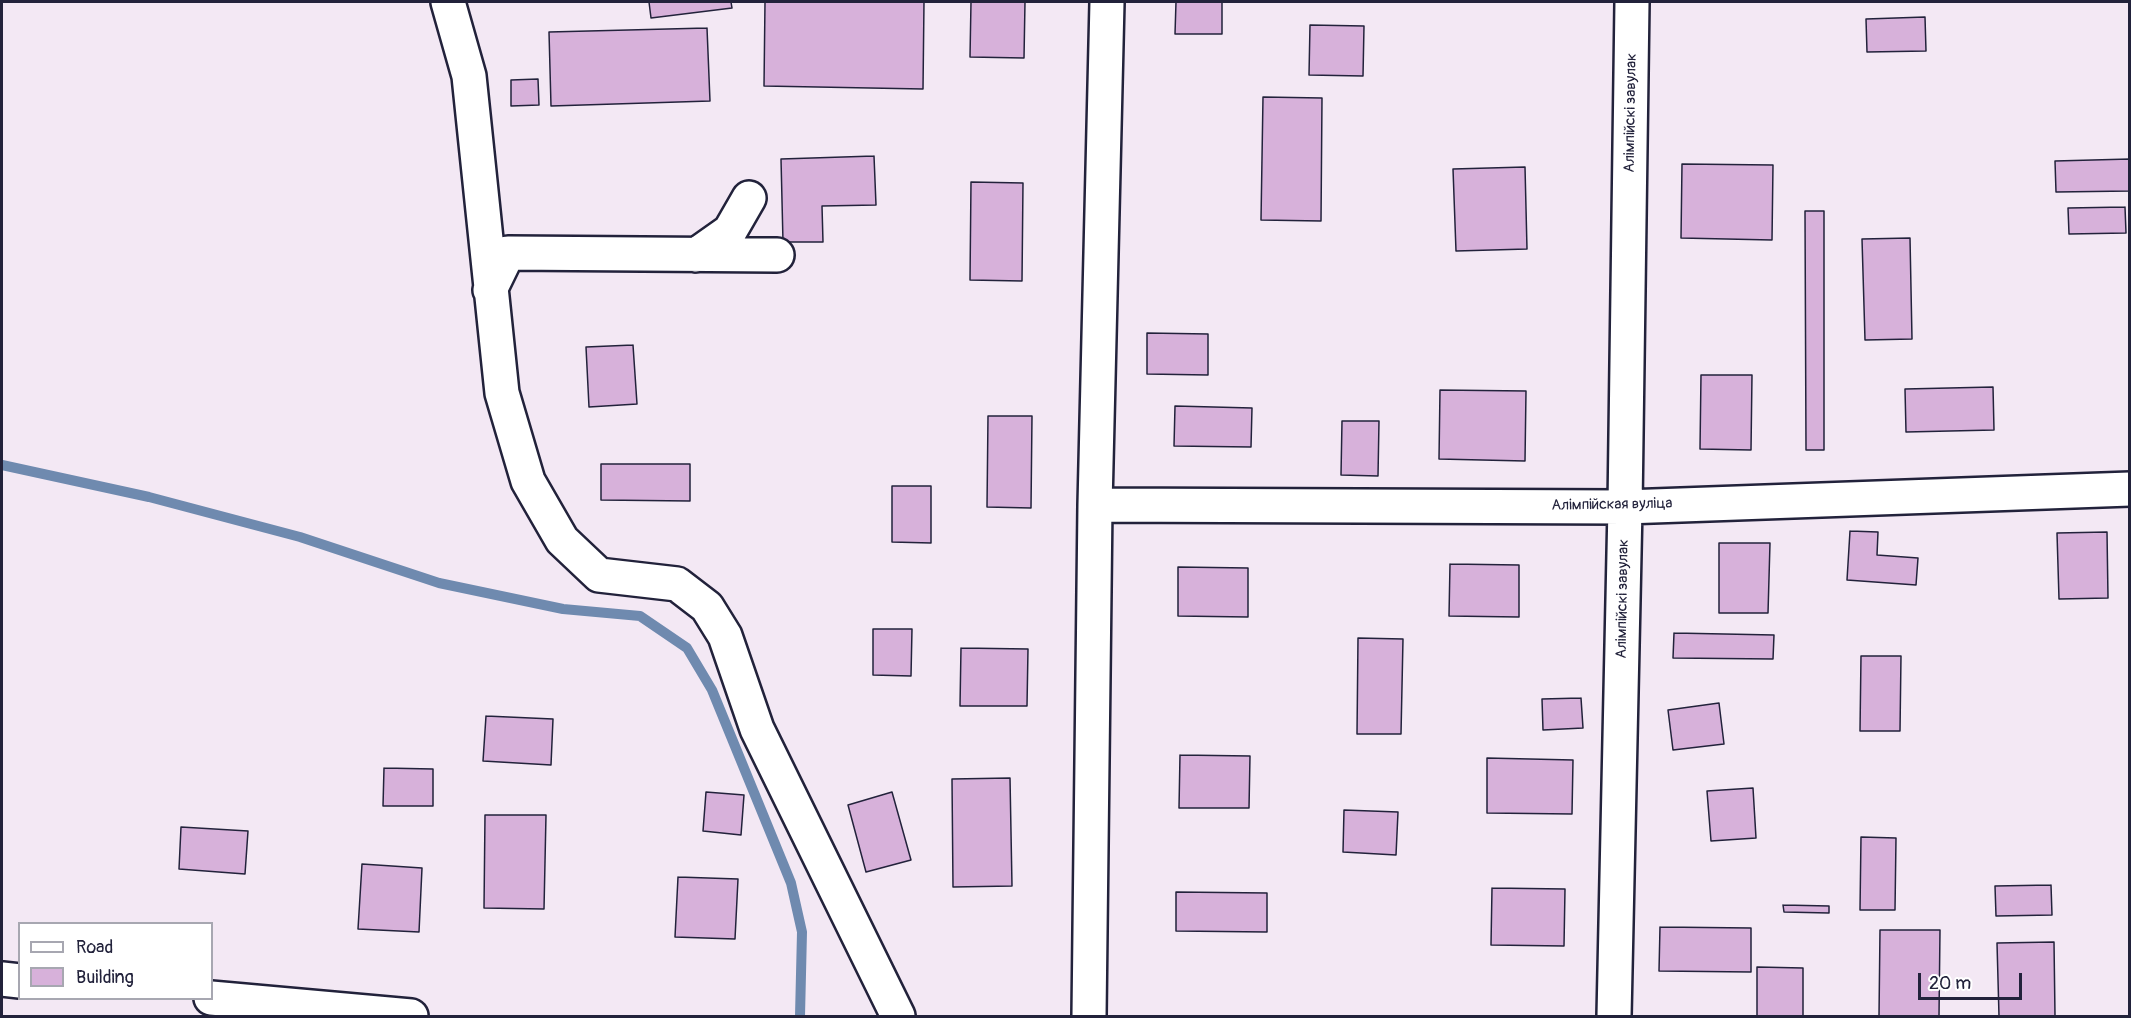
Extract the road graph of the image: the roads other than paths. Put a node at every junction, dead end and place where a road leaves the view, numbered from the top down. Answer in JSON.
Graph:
{"nodes":[{"id":1,"x":448,"y":2,"type":"edge"},
{"id":2,"x":1107,"y":2,"type":"edge"},
{"id":3,"x":1632,"y":2,"type":"edge"},
{"id":4,"x":749,"y":198,"type":"dead end"},
{"id":5,"x":696,"y":255,"type":"junction"},
{"id":6,"x":777,"y":255,"type":"dead end"},
{"id":7,"x":490,"y":290,"type":"junction"},
{"id":8,"x":2130,"y":489,"type":"edge"},
{"id":9,"x":1095,"y":505,"type":"junction"},
{"id":10,"x":1625,"y":507,"type":"junction"},
{"id":11,"x":2,"y":979,"type":"edge"},
{"id":12,"x":18,"y":981,"type":"edge"},
{"id":13,"x":213,"y":999,"type":"edge"},
{"id":14,"x":411,"y":1017,"type":"edge"},
{"id":15,"x":898,"y":1017,"type":"edge"},
{"id":16,"x":1089,"y":1017,"type":"edge"},
{"id":17,"x":1614,"y":1017,"type":"edge"}],
"edges":[{"from":1,"to":7,"type":"street"},
{"from":2,"to":9,"type":"street"},
{"from":3,"to":10,"type":"street","name":"Алімпійскі завулак"},
{"from":4,"to":5,"type":"street"},
{"from":5,"to":6,"type":"street"},
{"from":5,"to":7,"type":"street"},
{"from":7,"to":15,"type":"street"},
{"from":8,"to":10,"type":"street","name":"Алімпійская вуліца"},
{"from":9,"to":10,"type":"street","name":"Алімпійская вуліца"},
{"from":9,"to":16,"type":"street"},
{"from":10,"to":17,"type":"street","name":"Алімпійскі завулак"},
{"from":11,"to":12,"type":"street"},
{"from":13,"to":14,"type":"street"}]}
